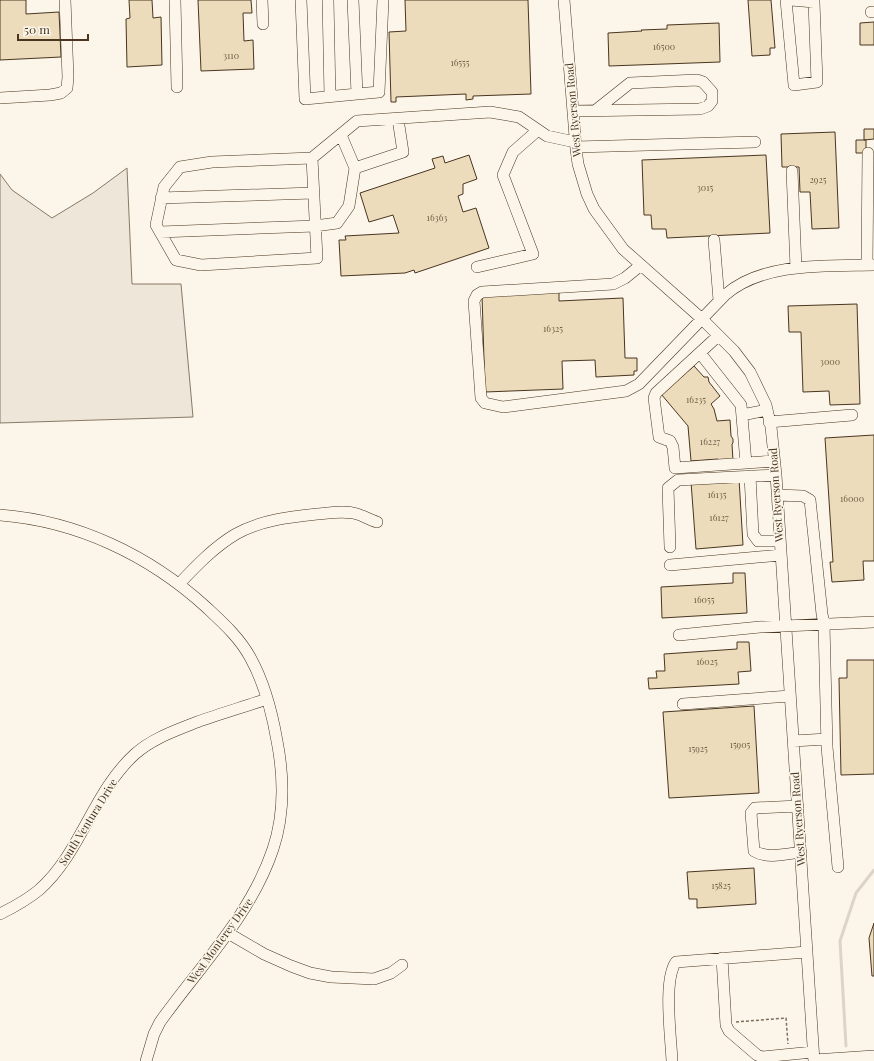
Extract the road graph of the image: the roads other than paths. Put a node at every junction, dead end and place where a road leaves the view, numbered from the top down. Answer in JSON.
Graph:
{"nodes":[{"id":1,"x":65,"y":0,"type":"edge"},
{"id":2,"x":175,"y":0,"type":"edge"},
{"id":3,"x":262,"y":0,"type":"edge"},
{"id":4,"x":301,"y":0,"type":"edge"},
{"id":5,"x":328,"y":0,"type":"edge"},
{"id":6,"x":353,"y":0,"type":"edge"},
{"id":7,"x":383,"y":0,"type":"edge"},
{"id":8,"x":564,"y":0,"type":"edge"},
{"id":9,"x":786,"y":0,"type":"edge"},
{"id":10,"x":791,"y":0,"type":"edge"},
{"id":11,"x":264,"y":24,"type":"dead end"},
{"id":12,"x":178,"y":87,"type":"dead end"},
{"id":13,"x":357,"y":94,"type":"junction"},
{"id":14,"x":330,"y":96,"type":"junction"},
{"id":15,"x":0,"y":98,"type":"edge"},
{"id":16,"x":596,"y":110,"type":"junction"},
{"id":17,"x":572,"y":111,"type":"junction"},
{"id":18,"x":398,"y":119,"type":"junction"},
{"id":19,"x":538,"y":130,"type":"junction"},
{"id":20,"x":341,"y":135,"type":"junction"},
{"id":21,"x":754,"y":142,"type":"dead end"},
{"id":22,"x":575,"y":144,"type":"junction"},
{"id":23,"x":868,"y":153,"type":"dead end"},
{"id":24,"x":312,"y":158,"type":"junction"},
{"id":25,"x":355,"y":168,"type":"junction"},
{"id":26,"x":792,"y":171,"type":"dead end"},
{"id":27,"x":313,"y":193,"type":"junction"},
{"id":28,"x":161,"y":198,"type":"junction"},
{"id":29,"x":315,"y":226,"type":"junction"},
{"id":30,"x":160,"y":232,"type":"junction"},
{"id":31,"x":714,"y":240,"type":"dead end"},
{"id":32,"x":641,"y":265,"type":"junction"},
{"id":33,"x":870,"y":265,"type":"edge"},
{"id":34,"x":477,"y":267,"type":"dead end"},
{"id":35,"x":796,"y":268,"type":"junction"},
{"id":36,"x":719,"y":300,"type":"junction"},
{"id":37,"x":702,"y":320,"type":"junction"},
{"id":38,"x":718,"y":336,"type":"junction"},
{"id":39,"x":700,"y":353,"type":"junction"},
{"id":40,"x":767,"y":410,"type":"junction"},
{"id":41,"x":742,"y":415,"type":"junction"},
{"id":42,"x":852,"y":416,"type":"dead end"},
{"id":43,"x":769,"y":422,"type":"junction"},
{"id":44,"x":774,"y":461,"type":"junction"},
{"id":45,"x":746,"y":462,"type":"junction"},
{"id":46,"x":776,"y":475,"type":"junction"},
{"id":47,"x":750,"y":476,"type":"junction"},
{"id":48,"x":777,"y":495,"type":"junction"},
{"id":49,"x":0,"y":516,"type":"edge"},
{"id":50,"x":377,"y":522,"type":"dead end"},
{"id":51,"x":780,"y":541,"type":"junction"},
{"id":52,"x":670,"y":547,"type":"dead end"},
{"id":53,"x":781,"y":555,"type":"junction"},
{"id":54,"x":670,"y":565,"type":"dead end"},
{"id":55,"x":179,"y":584,"type":"junction"},
{"id":56,"x":874,"y":622,"type":"edge"},
{"id":57,"x":824,"y":624,"type":"junction"},
{"id":58,"x":785,"y":625,"type":"junction"},
{"id":59,"x":679,"y":635,"type":"dead end"},
{"id":60,"x":790,"y":696,"type":"junction"},
{"id":61,"x":267,"y":699,"type":"junction"},
{"id":62,"x":683,"y":704,"type":"dead end"},
{"id":63,"x":827,"y":739,"type":"junction"},
{"id":64,"x":793,"y":741,"type":"junction"},
{"id":65,"x":798,"y":806,"type":"junction"},
{"id":66,"x":801,"y":852,"type":"junction"},
{"id":67,"x":838,"y":866,"type":"dead end"},
{"id":68,"x":0,"y":914,"type":"edge"},
{"id":69,"x":228,"y":934,"type":"junction"},
{"id":70,"x":807,"y":952,"type":"junction"},
{"id":71,"x":722,"y":958,"type":"junction"},
{"id":72,"x":402,"y":965,"type":"dead end"},
{"id":73,"x":874,"y":1056,"type":"edge"},
{"id":74,"x":814,"y":1058,"type":"edge"},
{"id":75,"x":146,"y":1061,"type":"edge"},
{"id":76,"x":672,"y":1061,"type":"edge"}],
"edges":[{"from":1,"to":15,"type":"street"},
{"from":2,"to":12,"type":"street"},
{"from":3,"to":11,"type":"street"},
{"from":4,"to":14,"type":"street"},
{"from":5,"to":14,"type":"street"},
{"from":6,"to":13,"type":"street"},
{"from":7,"to":13,"type":"street"},
{"from":8,"to":17,"type":"street","name":"West Ryerson Road"},
{"from":9,"to":10,"type":"street"},
{"from":13,"to":14,"type":"street"},
{"from":16,"to":16,"type":"street"},
{"from":16,"to":17,"type":"street"},
{"from":17,"to":22,"type":"street","name":"West Ryerson Road"},
{"from":18,"to":19,"type":"street"},
{"from":18,"to":20,"type":"street"},
{"from":18,"to":25,"type":"street"},
{"from":19,"to":22,"type":"street"},
{"from":19,"to":34,"type":"street"},
{"from":20,"to":24,"type":"street"},
{"from":20,"to":25,"type":"street"},
{"from":21,"to":22,"type":"street"},
{"from":22,"to":32,"type":"street","name":"West Ryerson Road"},
{"from":23,"to":33,"type":"street"},
{"from":24,"to":27,"type":"street"},
{"from":24,"to":28,"type":"street"},
{"from":25,"to":29,"type":"street"},
{"from":26,"to":35,"type":"street"},
{"from":27,"to":28,"type":"street"},
{"from":27,"to":29,"type":"street"},
{"from":28,"to":30,"type":"street"},
{"from":29,"to":30,"type":"street"},
{"from":29,"to":30,"type":"street"},
{"from":31,"to":36,"type":"street"},
{"from":32,"to":37,"type":"street","name":"West Ryerson Road"},
{"from":32,"to":37,"type":"street"},
{"from":33,"to":35,"type":"street"},
{"from":35,"to":36,"type":"street"},
{"from":36,"to":37,"type":"street"},
{"from":37,"to":38,"type":"street","name":"West Ryerson Road"},
{"from":38,"to":39,"type":"street"},
{"from":38,"to":40,"type":"street","name":"West Ryerson Road"},
{"from":39,"to":41,"type":"street"},
{"from":39,"to":45,"type":"street"},
{"from":40,"to":41,"type":"street"},
{"from":40,"to":43,"type":"street","name":"West Ryerson Road"},
{"from":41,"to":45,"type":"street"},
{"from":42,"to":43,"type":"street"},
{"from":43,"to":44,"type":"street","name":"West Ryerson Road"},
{"from":44,"to":45,"type":"street"},
{"from":44,"to":46,"type":"street","name":"West Ryerson Road"},
{"from":46,"to":47,"type":"street"},
{"from":46,"to":48,"type":"street","name":"West Ryerson Road"},
{"from":47,"to":51,"type":"street"},
{"from":47,"to":52,"type":"street"},
{"from":48,"to":51,"type":"street","name":"West Ryerson Road"},
{"from":48,"to":57,"type":"street"},
{"from":49,"to":55,"type":"street","name":"West Monterey Drive"},
{"from":50,"to":55,"type":"street"},
{"from":51,"to":53,"type":"street","name":"West Ryerson Road"},
{"from":53,"to":54,"type":"street"},
{"from":53,"to":58,"type":"street","name":"West Ryerson Road"},
{"from":55,"to":61,"type":"street","name":"West Monterey Drive"},
{"from":56,"to":57,"type":"street"},
{"from":57,"to":58,"type":"street"},
{"from":57,"to":63,"type":"street"},
{"from":58,"to":59,"type":"street"},
{"from":58,"to":60,"type":"street","name":"West Ryerson Road"},
{"from":60,"to":62,"type":"street"},
{"from":60,"to":64,"type":"street","name":"West Ryerson Road"},
{"from":61,"to":68,"type":"street","name":"South Ventura Drive"},
{"from":61,"to":69,"type":"street","name":"West Monterey Drive"},
{"from":63,"to":64,"type":"street"},
{"from":63,"to":67,"type":"street"},
{"from":64,"to":65,"type":"street","name":"West Ryerson Road"},
{"from":65,"to":66,"type":"street","name":"West Ryerson Road"},
{"from":65,"to":66,"type":"street"},
{"from":66,"to":70,"type":"street","name":"West Ryerson Road"},
{"from":69,"to":72,"type":"street"},
{"from":69,"to":75,"type":"street","name":"West Monterey Drive"},
{"from":70,"to":71,"type":"street"},
{"from":70,"to":74,"type":"street","name":"West Ryerson Road"},
{"from":71,"to":74,"type":"street"},
{"from":71,"to":76,"type":"street"},
{"from":73,"to":74,"type":"street"}]}
